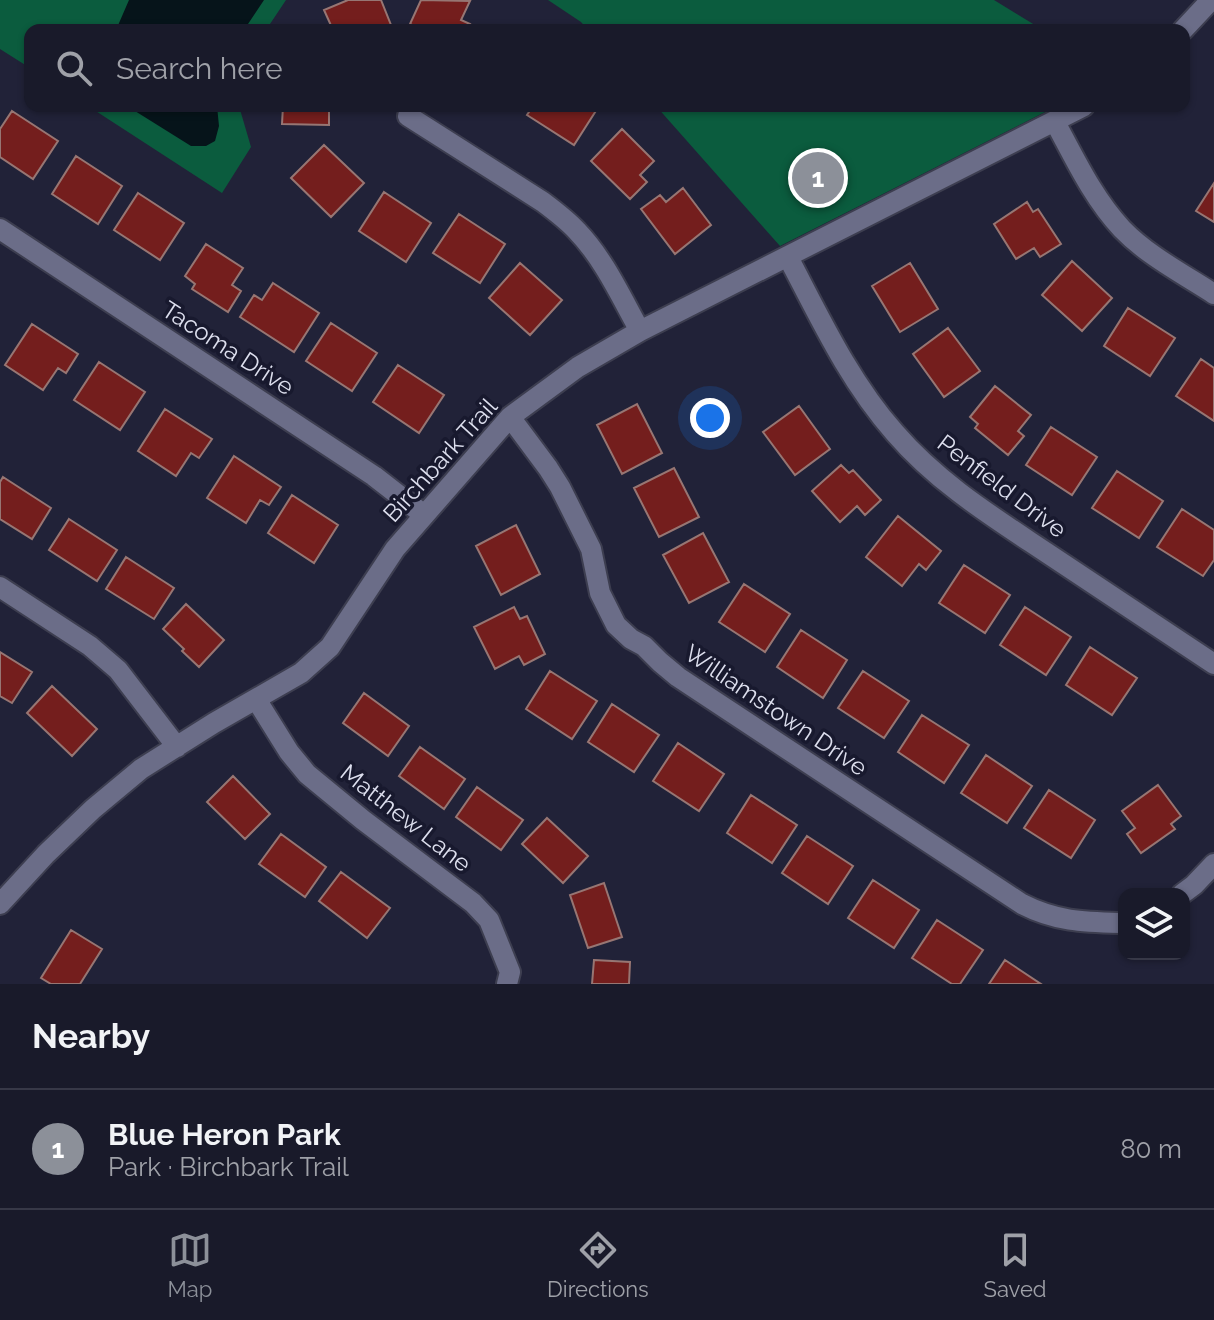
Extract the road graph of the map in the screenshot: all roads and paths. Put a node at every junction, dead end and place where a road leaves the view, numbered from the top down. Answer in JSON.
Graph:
{"nodes":[{"id":1,"x":1211,"y":0,"type":"edge"},
{"id":2,"x":1189,"y":24,"type":"edge"},
{"id":3,"x":1073,"y":112,"type":"edge"},
{"id":4,"x":408,"y":116,"type":"dead end"},
{"id":5,"x":1055,"y":122,"type":"junction"},
{"id":6,"x":0,"y":229,"type":"edge"},
{"id":7,"x":788,"y":257,"type":"junction"},
{"id":8,"x":1214,"y":294,"type":"edge"},
{"id":9,"x":640,"y":331,"type":"junction"},
{"id":10,"x":510,"y":417,"type":"junction"},
{"id":11,"x":424,"y":515,"type":"junction"},
{"id":12,"x":0,"y":587,"type":"edge"},
{"id":13,"x":1214,"y":664,"type":"edge"},
{"id":14,"x":256,"y":699,"type":"junction"},
{"id":15,"x":177,"y":747,"type":"junction"},
{"id":16,"x":1214,"y":864,"type":"edge"},
{"id":17,"x":1190,"y":888,"type":"edge"},
{"id":18,"x":0,"y":904,"type":"edge"},
{"id":19,"x":1118,"y":923,"type":"edge"},
{"id":20,"x":507,"y":984,"type":"edge"}],
"edges":[{"from":1,"to":2,"type":"street"},
{"from":3,"to":5,"type":"street","name":"Birchbark Trail"},
{"from":4,"to":9,"type":"street"},
{"from":5,"to":7,"type":"street","name":"Birchbark Trail"},
{"from":5,"to":8,"type":"street"},
{"from":6,"to":11,"type":"street","name":"Tacoma Drive"},
{"from":7,"to":9,"type":"street","name":"Birchbark Trail"},
{"from":7,"to":13,"type":"street","name":"Penfield Drive"},
{"from":9,"to":10,"type":"street","name":"Birchbark Trail"},
{"from":10,"to":11,"type":"street","name":"Birchbark Trail"},
{"from":10,"to":19,"type":"street","name":"Williamstown Drive"},
{"from":11,"to":14,"type":"street","name":"Birchbark Trail"},
{"from":12,"to":15,"type":"street"},
{"from":14,"to":15,"type":"street","name":"Birchbark Trail"},
{"from":14,"to":20,"type":"street","name":"Matthew Lane"},
{"from":15,"to":18,"type":"street","name":"Birchbark Trail"},
{"from":16,"to":17,"type":"street"}]}
